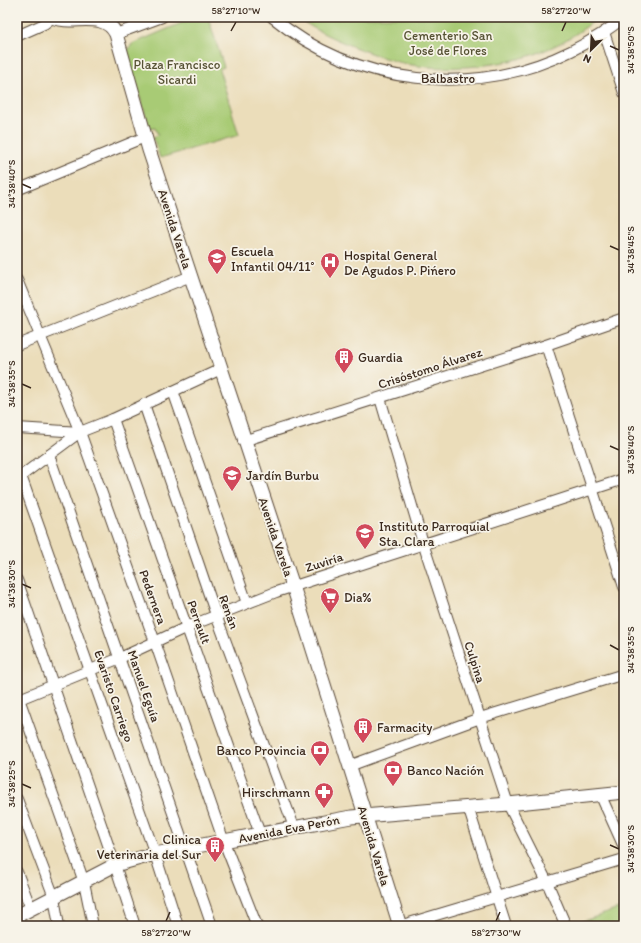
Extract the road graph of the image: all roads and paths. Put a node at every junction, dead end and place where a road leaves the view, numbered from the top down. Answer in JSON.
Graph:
{"nodes":[{"id":1,"x":52,"y":17,"type":"edge"},
{"id":2,"x":162,"y":17,"type":"edge"},
{"id":3,"x":272,"y":17,"type":"edge"},
{"id":4,"x":624,"y":17,"type":"edge"},
{"id":5,"x":604,"y":32,"type":"junction"},
{"id":6,"x":116,"y":34,"type":"junction"},
{"id":7,"x":17,"y":36,"type":"edge"},
{"id":8,"x":624,"y":93,"type":"edge"},
{"id":9,"x":146,"y":137,"type":"junction"},
{"id":10,"x":17,"y":190,"type":"edge"},
{"id":11,"x":191,"y":276,"type":"junction"},
{"id":12,"x":17,"y":280,"type":"edge"},
{"id":13,"x":624,"y":318,"type":"edge"},
{"id":14,"x":40,"y":335,"type":"junction"},
{"id":15,"x":17,"y":345,"type":"edge"},
{"id":16,"x":546,"y":345,"type":"junction"},
{"id":17,"x":221,"y":369,"type":"junction"},
{"id":18,"x":173,"y":391,"type":"junction"},
{"id":19,"x":380,"y":398,"type":"junction"},
{"id":20,"x":144,"y":404,"type":"junction"},
{"id":21,"x":113,"y":419,"type":"junction"},
{"id":22,"x":17,"y":428,"type":"edge"},
{"id":23,"x":80,"y":432,"type":"junction"},
{"id":24,"x":244,"y":440,"type":"junction"},
{"id":25,"x":49,"y":455,"type":"junction"},
{"id":26,"x":19,"y":478,"type":"edge"},
{"id":27,"x":624,"y":479,"type":"edge"},
{"id":28,"x":592,"y":489,"type":"junction"},
{"id":29,"x":423,"y":543,"type":"junction"},
{"id":30,"x":17,"y":580,"type":"edge"},
{"id":31,"x":293,"y":586,"type":"junction"},
{"id":32,"x":624,"y":587,"type":"edge"},
{"id":33,"x":248,"y":603,"type":"junction"},
{"id":34,"x":216,"y":615,"type":"junction"},
{"id":35,"x":187,"y":627,"type":"junction"},
{"id":36,"x":156,"y":642,"type":"junction"},
{"id":37,"x":120,"y":658,"type":"junction"},
{"id":38,"x":91,"y":670,"type":"junction"},
{"id":39,"x":624,"y":674,"type":"edge"},
{"id":40,"x":54,"y":686,"type":"junction"},
{"id":41,"x":18,"y":697,"type":"edge"},
{"id":42,"x":480,"y":718,"type":"junction"},
{"id":43,"x":349,"y":766,"type":"junction"},
{"id":44,"x":624,"y":792,"type":"edge"},
{"id":45,"x":600,"y":794,"type":"junction"},
{"id":46,"x":17,"y":799,"type":"edge"},
{"id":47,"x":508,"y":804,"type":"junction"},
{"id":48,"x":468,"y":807,"type":"junction"},
{"id":49,"x":365,"y":816,"type":"junction"},
{"id":50,"x":294,"y":827,"type":"junction"},
{"id":51,"x":260,"y":834,"type":"junction"},
{"id":52,"x":224,"y":842,"type":"junction"},
{"id":53,"x":624,"y":847,"type":"edge"},
{"id":54,"x":186,"y":849,"type":"junction"},
{"id":55,"x":155,"y":854,"type":"junction"},
{"id":56,"x":624,"y":859,"type":"edge"},
{"id":57,"x":115,"y":865,"type":"junction"},
{"id":58,"x":17,"y":872,"type":"edge"},
{"id":59,"x":84,"y":882,"type":"junction"},
{"id":60,"x":547,"y":882,"type":"junction"},
{"id":61,"x":497,"y":897,"type":"junction"},
{"id":62,"x":54,"y":898,"type":"junction"},
{"id":63,"x":32,"y":909,"type":"junction"},
{"id":64,"x":17,"y":916,"type":"edge"},
{"id":65,"x":17,"y":923,"type":"edge"},
{"id":66,"x":18,"y":926,"type":"edge"},
{"id":67,"x":59,"y":926,"type":"edge"},
{"id":68,"x":93,"y":926,"type":"edge"},
{"id":69,"x":135,"y":926,"type":"edge"},
{"id":70,"x":178,"y":926,"type":"edge"},
{"id":71,"x":212,"y":926,"type":"edge"},
{"id":72,"x":257,"y":926,"type":"edge"},
{"id":73,"x":399,"y":926,"type":"edge"},
{"id":74,"x":506,"y":926,"type":"edge"},
{"id":75,"x":566,"y":926,"type":"edge"}],
"edges":[{"from":1,"to":6,"type":"main road"},
{"from":1,"to":7,"type":"street"},
{"from":2,"to":6,"type":"street"},
{"from":3,"to":5,"type":"street","name":"Balbastro"},
{"from":4,"to":5,"type":"street","name":"Balbastro"},
{"from":5,"to":8,"type":"street"},
{"from":6,"to":9,"type":"main road","name":"Avenida Varela"},
{"from":9,"to":10,"type":"street"},
{"from":9,"to":11,"type":"main road","name":"Avenida Varela"},
{"from":11,"to":14,"type":"street"},
{"from":11,"to":17,"type":"main road","name":"Avenida Varela"},
{"from":12,"to":14,"type":"street","name":"Pedernera"},
{"from":13,"to":16,"type":"street","name":"Crisóstomo Álvarez"},
{"from":14,"to":15,"type":"street"},
{"from":14,"to":23,"type":"street","name":"Pedernera"},
{"from":16,"to":19,"type":"street","name":"Crisóstomo Álvarez"},
{"from":16,"to":28,"type":"street"},
{"from":17,"to":18,"type":"street"},
{"from":17,"to":24,"type":"main road","name":"Avenida Varela"},
{"from":18,"to":20,"type":"street"},
{"from":18,"to":33,"type":"street"},
{"from":19,"to":24,"type":"street","name":"Crisóstomo Álvarez"},
{"from":19,"to":29,"type":"street","name":"Culpina"},
{"from":20,"to":21,"type":"street"},
{"from":20,"to":34,"type":"street","name":"Renán"},
{"from":21,"to":23,"type":"street"},
{"from":21,"to":35,"type":"street","name":"Perrault"},
{"from":22,"to":23,"type":"street"},
{"from":23,"to":25,"type":"street"},
{"from":23,"to":36,"type":"street","name":"Pedernera"},
{"from":24,"to":31,"type":"main road","name":"Avenida Varela"},
{"from":25,"to":26,"type":"street"},
{"from":25,"to":37,"type":"street","name":"Manuel Eguía"},
{"from":26,"to":38,"type":"street","name":"Evaristo Carriego"},
{"from":27,"to":28,"type":"street","name":"Zuviría"},
{"from":28,"to":29,"type":"street","name":"Zuviría"},
{"from":28,"to":32,"type":"street"},
{"from":29,"to":31,"type":"street","name":"Zuviría"},
{"from":29,"to":42,"type":"street","name":"Culpina"},
{"from":30,"to":40,"type":"street"},
{"from":31,"to":33,"type":"street","name":"Zuviría"},
{"from":31,"to":43,"type":"main road","name":"Avenida Varela"},
{"from":33,"to":34,"type":"street","name":"Zuviría"},
{"from":34,"to":35,"type":"street","name":"Zuviría"},
{"from":34,"to":50,"type":"street","name":"Renán"},
{"from":35,"to":36,"type":"street","name":"Zuviría"},
{"from":35,"to":51,"type":"street","name":"Perrault"},
{"from":36,"to":37,"type":"street","name":"Zuviría"},
{"from":36,"to":52,"type":"street","name":"Pedernera"},
{"from":37,"to":38,"type":"street","name":"Zuviría"},
{"from":37,"to":54,"type":"street","name":"Manuel Eguía"},
{"from":38,"to":40,"type":"street","name":"Zuviría"},
{"from":38,"to":55,"type":"street","name":"Evaristo Carriego"},
{"from":39,"to":42,"type":"street"},
{"from":40,"to":41,"type":"street","name":"Zuviría"},
{"from":40,"to":57,"type":"street"},
{"from":41,"to":59,"type":"street"},
{"from":42,"to":43,"type":"street"},
{"from":42,"to":47,"type":"street","name":"Culpina"},
{"from":43,"to":49,"type":"main road","name":"Avenida Varela"},
{"from":44,"to":45,"type":"main road","name":"Avenida Eva Perón"},
{"from":45,"to":47,"type":"main road","name":"Avenida Eva Perón"},
{"from":45,"to":53,"type":"street"},
{"from":46,"to":62,"type":"street"},
{"from":47,"to":48,"type":"main road","name":"Avenida Eva Perón"},
{"from":47,"to":60,"type":"street","name":"Culpina"},
{"from":48,"to":49,"type":"main road","name":"Avenida Eva Perón"},
{"from":48,"to":61,"type":"street"},
{"from":49,"to":50,"type":"main road","name":"Avenida Eva Perón"},
{"from":49,"to":73,"type":"main road","name":"Avenida Varela"},
{"from":50,"to":51,"type":"main road","name":"Avenida Eva Perón"},
{"from":51,"to":52,"type":"main road","name":"Avenida Eva Perón"},
{"from":52,"to":54,"type":"main road","name":"Avenida Eva Perón"},
{"from":52,"to":72,"type":"street","name":"Pedernera"},
{"from":54,"to":55,"type":"main road","name":"Avenida Eva Perón"},
{"from":54,"to":71,"type":"street","name":"Manuel Eguía"},
{"from":55,"to":57,"type":"main road","name":"Avenida Eva Perón"},
{"from":55,"to":70,"type":"street","name":"Evaristo Carriego"},
{"from":56,"to":60,"type":"street"},
{"from":57,"to":59,"type":"main road","name":"Avenida Eva Perón"},
{"from":57,"to":69,"type":"street"},
{"from":58,"to":63,"type":"street"},
{"from":59,"to":62,"type":"main road","name":"Avenida Eva Perón"},
{"from":59,"to":68,"type":"street"},
{"from":60,"to":61,"type":"street"},
{"from":60,"to":75,"type":"street","name":"Culpina"},
{"from":61,"to":73,"type":"street"},
{"from":61,"to":74,"type":"street"},
{"from":62,"to":63,"type":"main road","name":"Avenida Eva Perón"},
{"from":62,"to":67,"type":"street"},
{"from":63,"to":64,"type":"main road","name":"Avenida Eva Perón"},
{"from":65,"to":66,"type":"street"}]}
